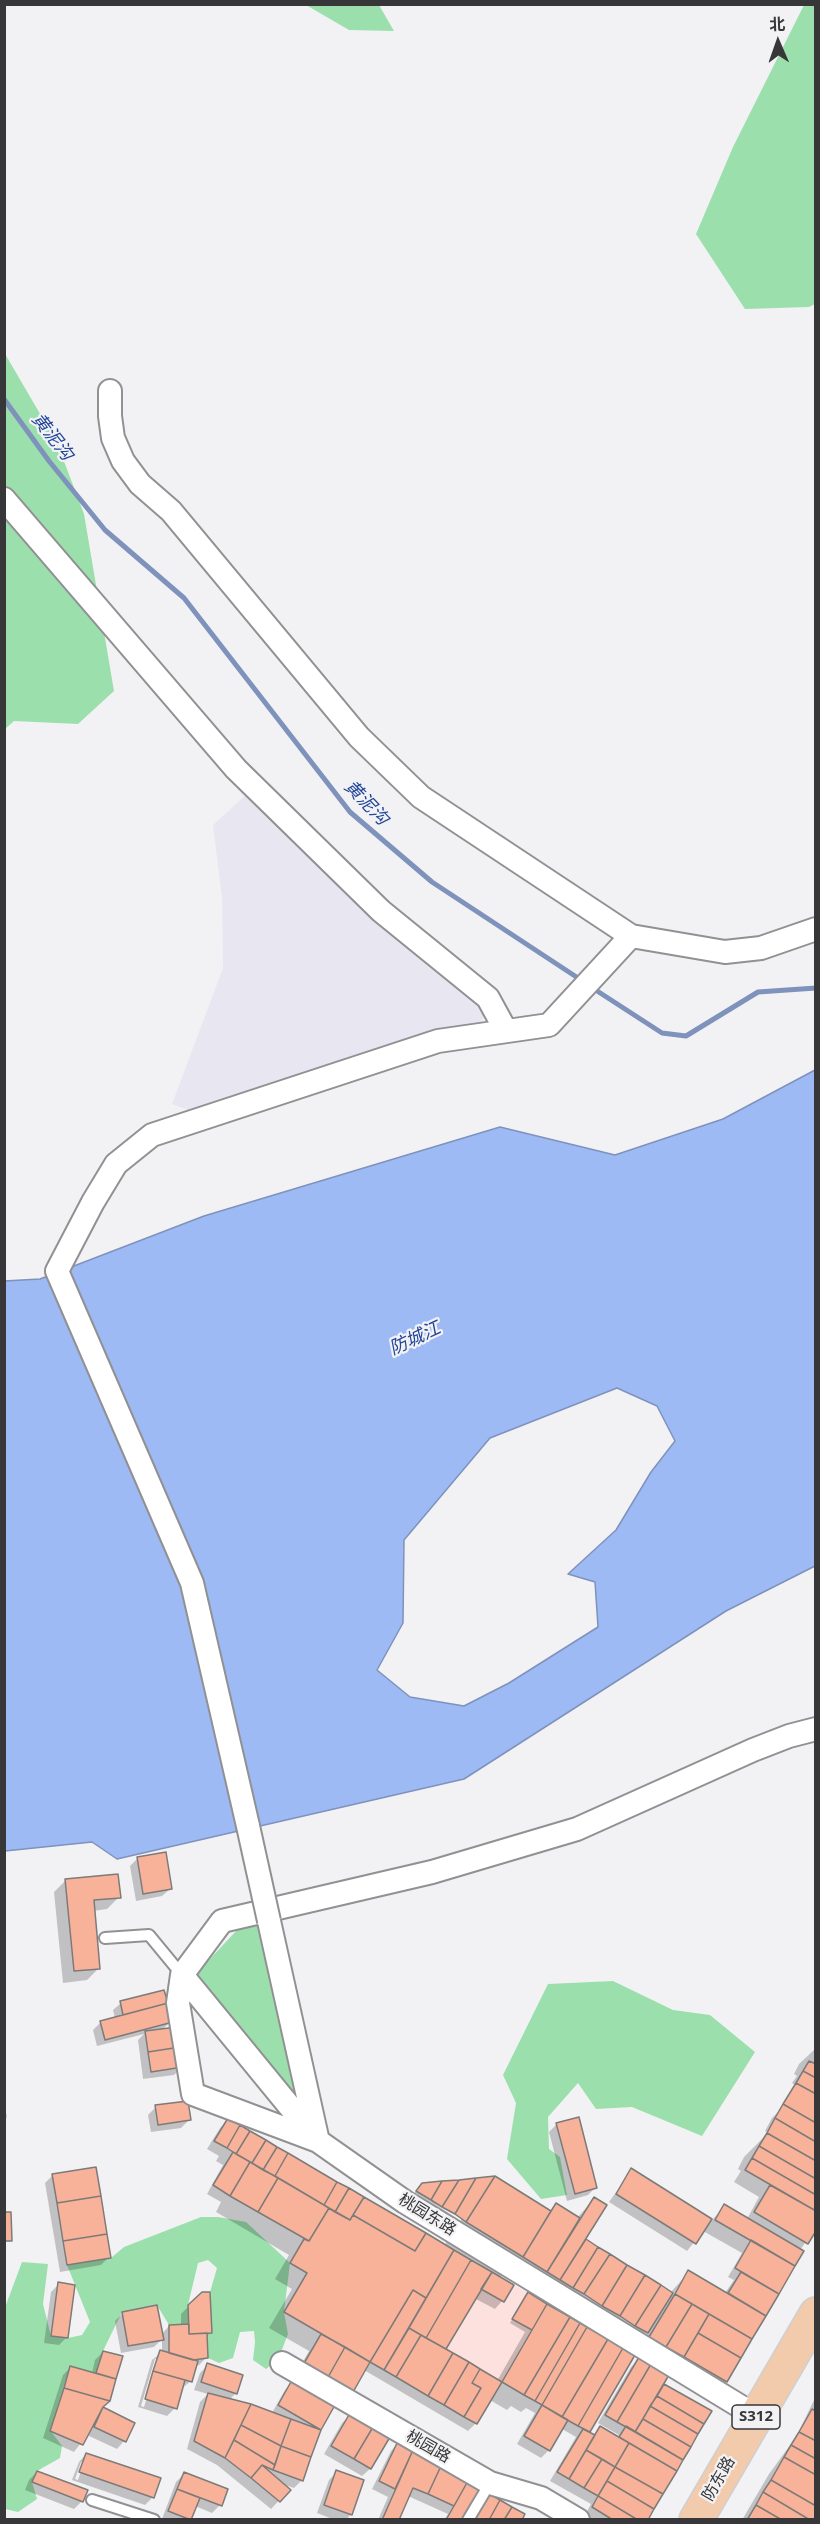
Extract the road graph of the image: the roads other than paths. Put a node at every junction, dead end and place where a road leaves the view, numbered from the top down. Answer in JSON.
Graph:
{"nodes":[{"id":1,"x":110,"y":391,"type":"dead end"},
{"id":2,"x":4,"y":499,"type":"edge"},
{"id":3,"x":816,"y":929,"type":"edge"},
{"id":4,"x":631,"y":936,"type":"junction"},
{"id":5,"x":506,"y":1031,"type":"junction"},
{"id":6,"x":816,"y":1729,"type":"edge"},
{"id":7,"x":105,"y":1938,"type":"dead end"},
{"id":8,"x":182,"y":1975,"type":"junction"},
{"id":9,"x":318,"y":2141,"type":"junction"},
{"id":10,"x":816,"y":2314,"type":"edge"},
{"id":11,"x":282,"y":2363,"type":"dead end"},
{"id":12,"x":756,"y":2416,"type":"junction"},
{"id":13,"x":490,"y":2483,"type":"junction"},
{"id":14,"x":92,"y":2500,"type":"dead end"},
{"id":15,"x":154,"y":2520,"type":"edge"},
{"id":16,"x":468,"y":2520,"type":"edge"},
{"id":17,"x":579,"y":2520,"type":"edge"},
{"id":18,"x":696,"y":2520,"type":"edge"}],
"edges":[{"from":1,"to":4,"type":"street"},
{"from":2,"to":5,"type":"street"},
{"from":3,"to":4,"type":"street"},
{"from":4,"to":5,"type":"street"},
{"from":5,"to":9,"type":"street","bridge":true},
{"from":6,"to":8,"type":"street"},
{"from":7,"to":8,"type":"lane"},
{"from":8,"to":9,"type":"street"},
{"from":8,"to":9,"type":"street","name":"桃园东路"},
{"from":9,"to":12,"type":"street","name":"桃园东路"},
{"from":10,"to":12,"type":"main road","name":"防东路","number":"S312"},
{"from":11,"to":13,"type":"street","name":"桃园路"},
{"from":12,"to":18,"type":"main road","name":"防东路","number":"S312"},
{"from":13,"to":16,"type":"lane"},
{"from":13,"to":17,"type":"street","name":"桃园路"},
{"from":14,"to":15,"type":"lane"}]}
